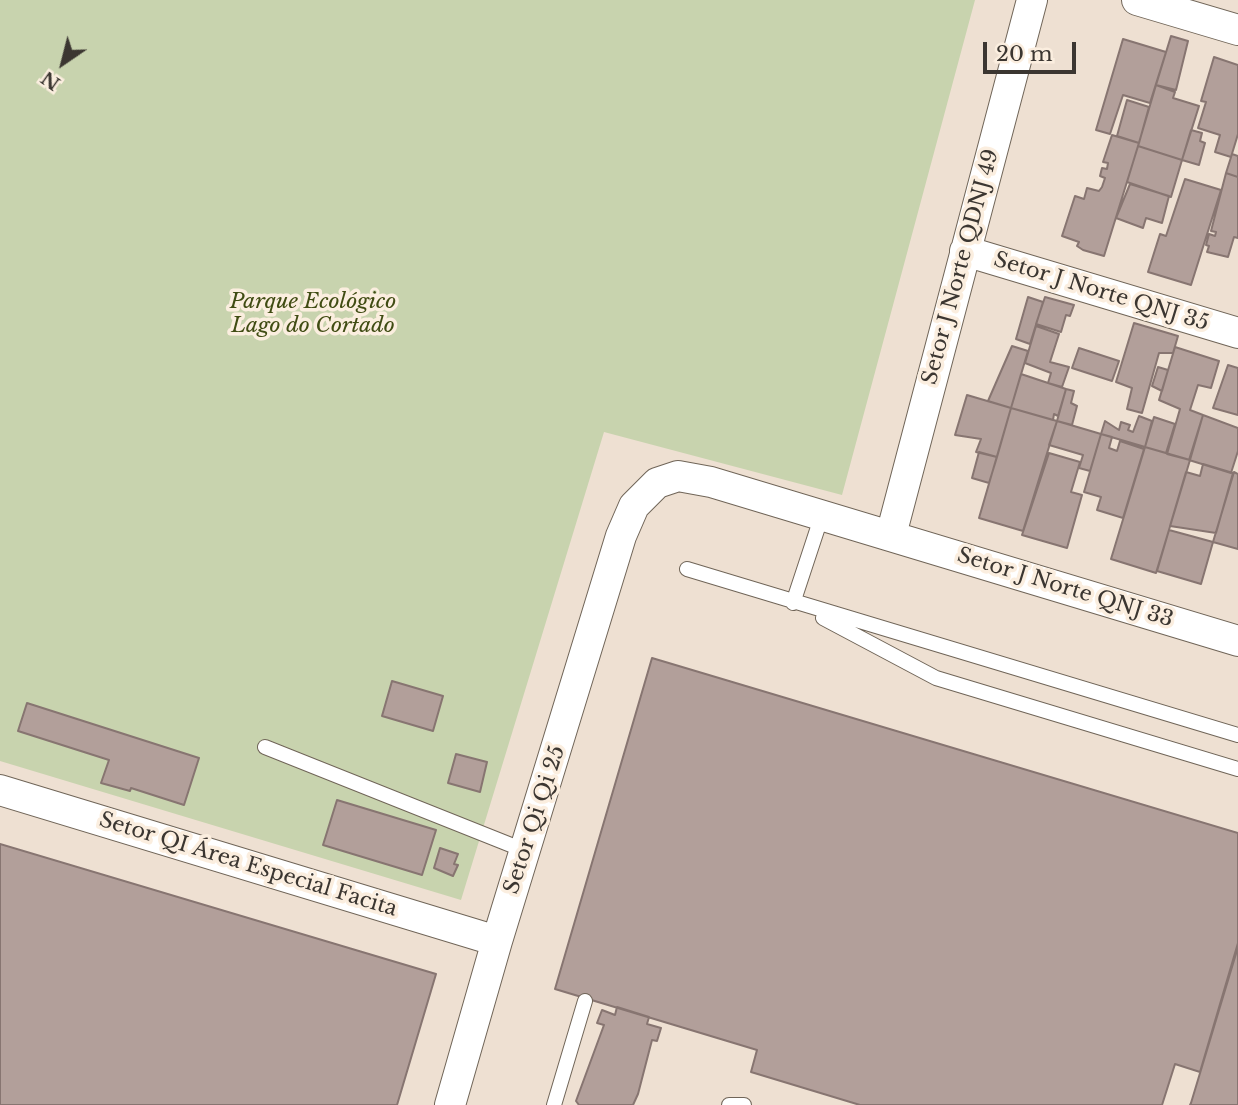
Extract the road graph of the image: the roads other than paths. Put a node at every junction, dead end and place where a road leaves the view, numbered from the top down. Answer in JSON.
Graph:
{"nodes":[{"id":1,"x":1032,"y":0,"type":"edge"},
{"id":2,"x":1137,"y":0,"type":"edge"},
{"id":3,"x":1238,"y":30,"type":"edge"},
{"id":4,"x":965,"y":251,"type":"junction"},
{"id":5,"x":1238,"y":333,"type":"edge"},
{"id":6,"x":822,"y":515,"type":"junction"},
{"id":7,"x":891,"y":535,"type":"junction"},
{"id":8,"x":687,"y":569,"type":"dead end"},
{"id":9,"x":793,"y":603,"type":"junction"},
{"id":10,"x":1238,"y":641,"type":"edge"},
{"id":11,"x":1238,"y":735,"type":"edge"},
{"id":12,"x":265,"y":747,"type":"dead end"},
{"id":13,"x":1238,"y":769,"type":"edge"},
{"id":14,"x":0,"y":790,"type":"edge"},
{"id":15,"x":526,"y":850,"type":"junction"},
{"id":16,"x":496,"y":941,"type":"junction"},
{"id":17,"x":585,"y":1001,"type":"dead end"},
{"id":18,"x":450,"y":1105,"type":"edge"},
{"id":19,"x":554,"y":1105,"type":"edge"},
{"id":20,"x":729,"y":1105,"type":"edge"},
{"id":21,"x":744,"y":1105,"type":"edge"}],
"edges":[{"from":1,"to":4,"type":"street","name":"Setor J Norte QDNJ 49"},
{"from":2,"to":3,"type":"street"},
{"from":4,"to":5,"type":"street","name":"Setor J Norte QNJ 35"},
{"from":4,"to":7,"type":"street","name":"Setor J Norte QDNJ 49"},
{"from":6,"to":7,"type":"street","name":"Setor J Norte QNJ 33"},
{"from":6,"to":9,"type":"lane"},
{"from":6,"to":15,"type":"street","name":"Setor Qi Qi 25"},
{"from":7,"to":10,"type":"street","name":"Setor J Norte QNJ 33"},
{"from":8,"to":9,"type":"lane"},
{"from":9,"to":11,"type":"lane"},
{"from":9,"to":13,"type":"lane"},
{"from":12,"to":15,"type":"lane"},
{"from":14,"to":16,"type":"street","name":"Setor QI Área Especial Facita"},
{"from":15,"to":16,"type":"street","name":"Setor Qi Qi 25"},
{"from":16,"to":18,"type":"street","name":"Setor Qi Qi 25"},
{"from":17,"to":19,"type":"lane"},
{"from":20,"to":21,"type":"lane"}]}
